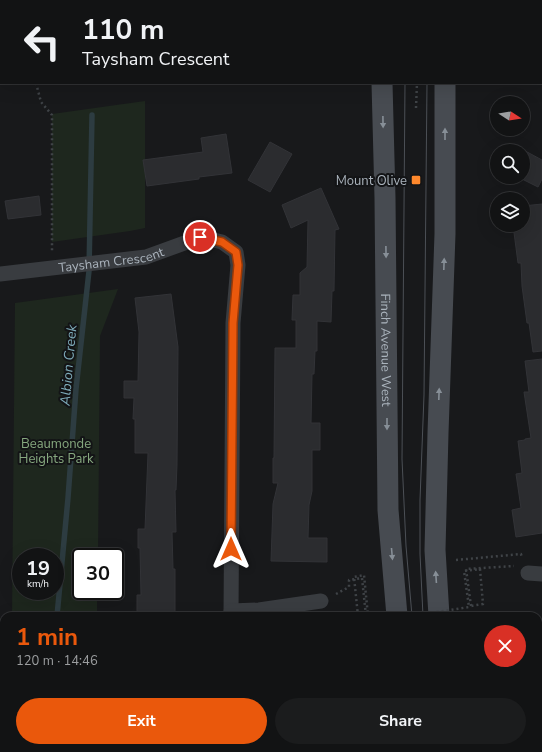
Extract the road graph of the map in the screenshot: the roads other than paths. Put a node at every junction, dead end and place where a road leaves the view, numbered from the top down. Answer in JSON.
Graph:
{"nodes":[{"id":1,"x":382,"y":84,"type":"edge"},
{"id":2,"x":445,"y":84,"type":"edge"},
{"id":3,"x":0,"y":274,"type":"edge"},
{"id":4,"x":321,"y":601,"type":"road end"},
{"id":5,"x":231,"y":612,"type":"edge"},
{"id":6,"x":245,"y":612,"type":"edge"},
{"id":7,"x":397,"y":612,"type":"edge"},
{"id":8,"x":439,"y":612,"type":"edge"}],
"edges":[{"from":1,"to":7,"type":"main road","name":"Finch Avenue West","one_way":true},
{"from":8,"to":2,"type":"main road","one_way":true},
{"from":3,"to":5,"type":"street","name":"Taysham Crescent"},
{"from":4,"to":6,"type":"street"}]}
